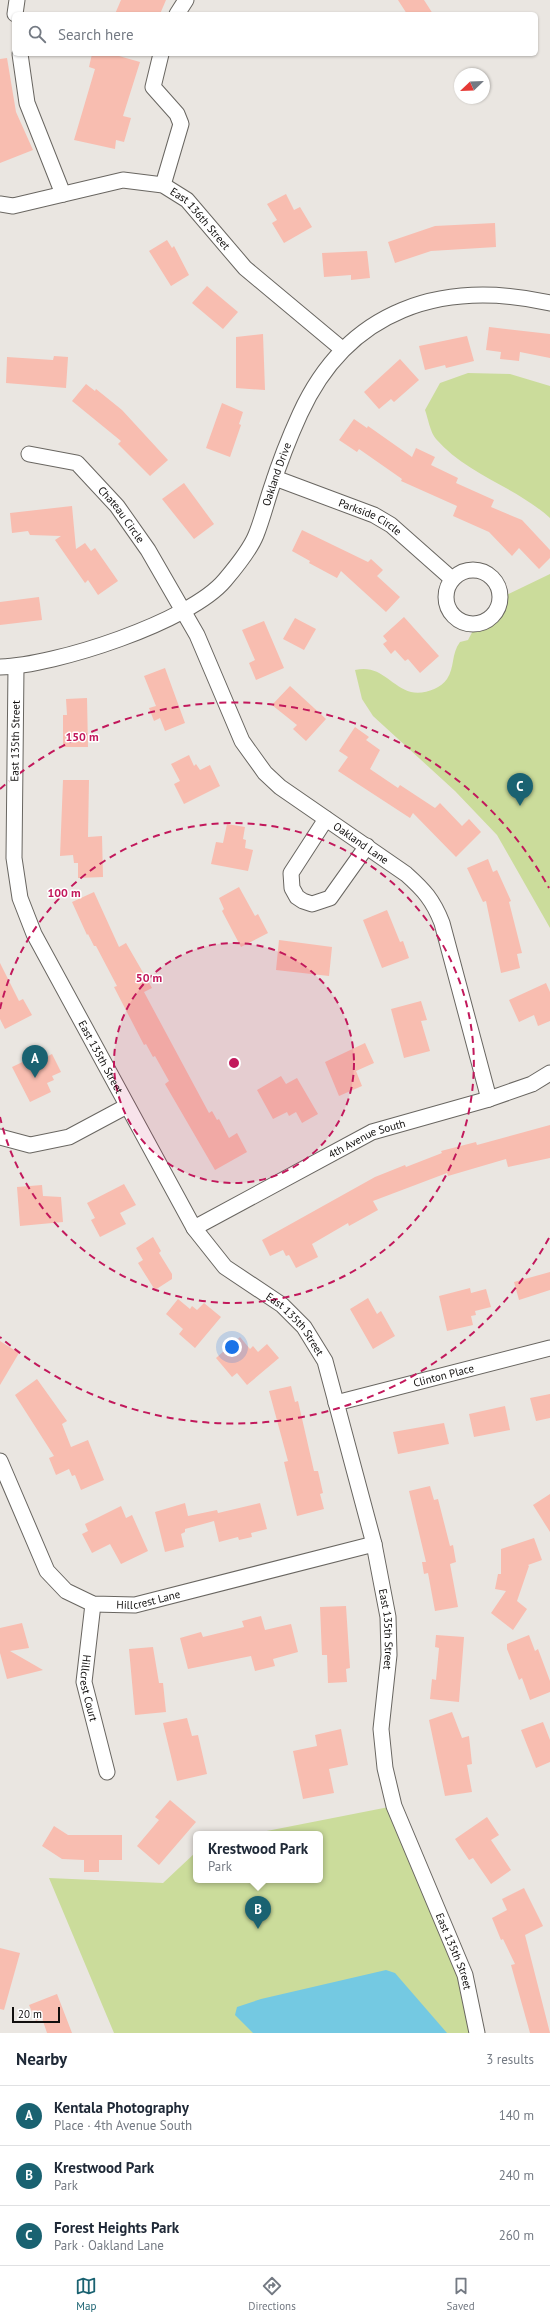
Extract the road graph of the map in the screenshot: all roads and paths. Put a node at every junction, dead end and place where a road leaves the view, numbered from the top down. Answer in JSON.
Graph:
{"nodes":[{"id":1,"x":17,"y":0,"type":"edge"},
{"id":2,"x":186,"y":0,"type":"edge"},
{"id":3,"x":15,"y":12,"type":"edge"},
{"id":4,"x":178,"y":12,"type":"edge"},
{"id":5,"x":20,"y":56,"type":"edge"},
{"id":6,"x":161,"y":56,"type":"edge"},
{"id":7,"x":163,"y":185,"type":"junction"},
{"id":8,"x":63,"y":194,"type":"junction"},
{"id":9,"x":0,"y":204,"type":"edge"},
{"id":10,"x":550,"y":303,"type":"edge"},
{"id":11,"x":342,"y":349,"type":"junction"},
{"id":12,"x":29,"y":454,"type":"dead end"},
{"id":13,"x":274,"y":478,"type":"junction"},
{"id":14,"x":452,"y":579,"type":"dead end"},
{"id":15,"x":184,"y":612,"type":"junction"},
{"id":16,"x":0,"y":667,"type":"edge"},
{"id":17,"x":16,"y":667,"type":"junction"},
{"id":18,"x":326,"y":819,"type":"junction"},
{"id":19,"x":367,"y":846,"type":"junction"},
{"id":20,"x":550,"y":1073,"type":"edge"},
{"id":21,"x":489,"y":1099,"type":"junction"},
{"id":22,"x":127,"y":1106,"type":"junction"},
{"id":23,"x":0,"y":1137,"type":"edge"},
{"id":24,"x":194,"y":1228,"type":"junction"},
{"id":25,"x":550,"y":1348,"type":"edge"},
{"id":26,"x":336,"y":1403,"type":"junction"},
{"id":27,"x":0,"y":1462,"type":"edge"},
{"id":28,"x":374,"y":1544,"type":"junction"},
{"id":29,"x":92,"y":1604,"type":"junction"},
{"id":30,"x":107,"y":1772,"type":"dead end"},
{"id":31,"x":477,"y":2033,"type":"edge"}],
"edges":[{"from":1,"to":3,"type":"street"},
{"from":2,"to":4,"type":"street"},
{"from":5,"to":8,"type":"street"},
{"from":6,"to":7,"type":"street"},
{"from":7,"to":8,"type":"street","name":"East 136th Street"},
{"from":7,"to":11,"type":"street","name":"East 136th Street"},
{"from":8,"to":9,"type":"street","name":"East 136th Street"},
{"from":10,"to":11,"type":"street","name":"Oakland Drive"},
{"from":11,"to":13,"type":"street","name":"Oakland Drive"},
{"from":12,"to":15,"type":"street","name":"Chateau Circle"},
{"from":13,"to":14,"type":"street","name":"Parkside Circle"},
{"from":13,"to":15,"type":"street","name":"Oakland Drive"},
{"from":15,"to":17,"type":"street","name":"Oakland Drive"},
{"from":15,"to":18,"type":"street","name":"Oakland Lane"},
{"from":16,"to":17,"type":"street","name":"Oakland Drive"},
{"from":17,"to":22,"type":"street","name":"East 135th Street"},
{"from":18,"to":19,"type":"street","name":"Oakland Lane"},
{"from":18,"to":19,"type":"street"},
{"from":19,"to":21,"type":"street","name":"Oakland Lane"},
{"from":20,"to":21,"type":"street","name":"4th Avenue South"},
{"from":21,"to":24,"type":"street","name":"4th Avenue South"},
{"from":22,"to":23,"type":"street"},
{"from":22,"to":24,"type":"street","name":"East 135th Street"},
{"from":24,"to":26,"type":"street","name":"East 135th Street"},
{"from":25,"to":26,"type":"street","name":"Clinton Place"},
{"from":26,"to":28,"type":"street","name":"East 135th Street"},
{"from":27,"to":29,"type":"street","name":"Hillcrest Lane"},
{"from":28,"to":29,"type":"street","name":"Hillcrest Lane"},
{"from":28,"to":31,"type":"street","name":"East 135th Street"},
{"from":29,"to":30,"type":"street","name":"Hillcrest Court"}]}
